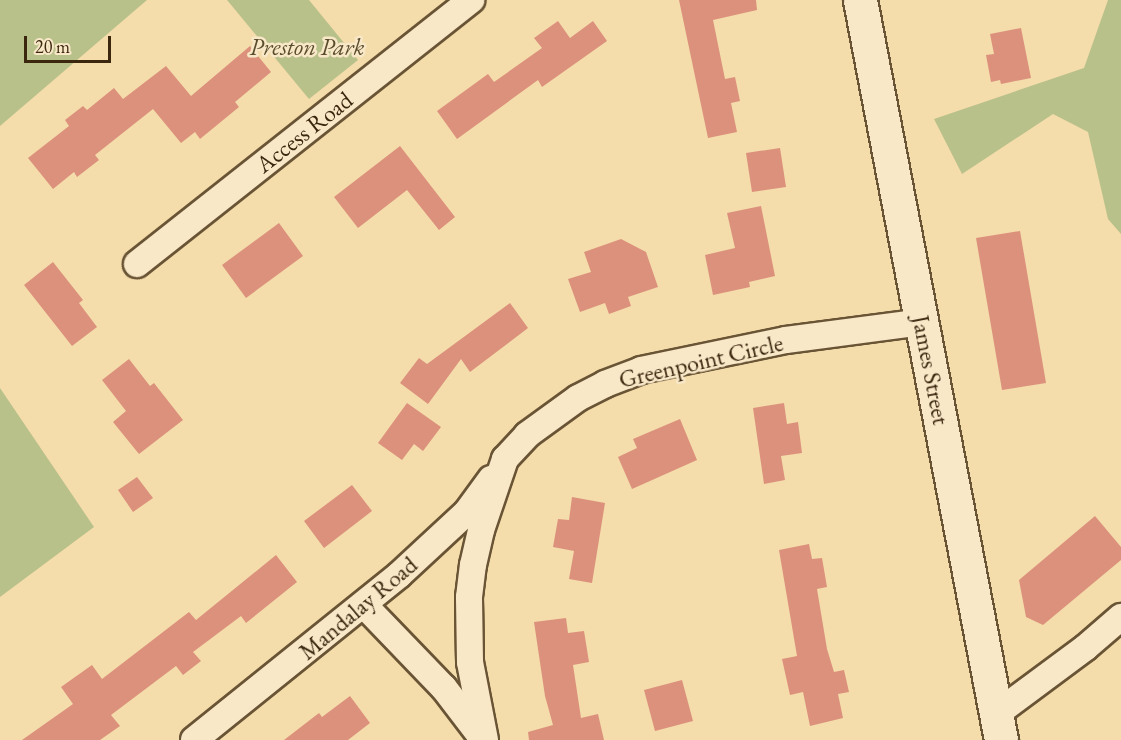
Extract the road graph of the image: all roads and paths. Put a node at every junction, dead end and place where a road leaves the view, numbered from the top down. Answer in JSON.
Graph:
{"nodes":[{"id":1,"x":471,"y":0,"type":"edge"},
{"id":2,"x":860,"y":0,"type":"edge"},
{"id":3,"x":137,"y":264,"type":"dead end"},
{"id":4,"x":922,"y":322,"type":"junction"},
{"id":5,"x":505,"y":459,"type":"junction"},
{"id":6,"x":364,"y":605,"type":"junction"},
{"id":7,"x":1121,"y":617,"type":"edge"},
{"id":8,"x":998,"y":727,"type":"edge"},
{"id":9,"x":194,"y":740,"type":"edge"},
{"id":10,"x":484,"y":740,"type":"edge"}],
"edges":[{"from":1,"to":3,"type":"street","name":"Access Road"},
{"from":2,"to":4,"type":"main road","name":"James Street"},
{"from":4,"to":5,"type":"street","name":"Greenpoint Circle"},
{"from":4,"to":8,"type":"main road","name":"James Street"},
{"from":5,"to":6,"type":"street","name":"Mandalay Road"},
{"from":5,"to":10,"type":"street","name":"Greenpoint Circle"},
{"from":6,"to":9,"type":"street","name":"Mandalay Road"},
{"from":6,"to":10,"type":"street","name":"Greenpoint Circle"},
{"from":7,"to":8,"type":"street"}]}
